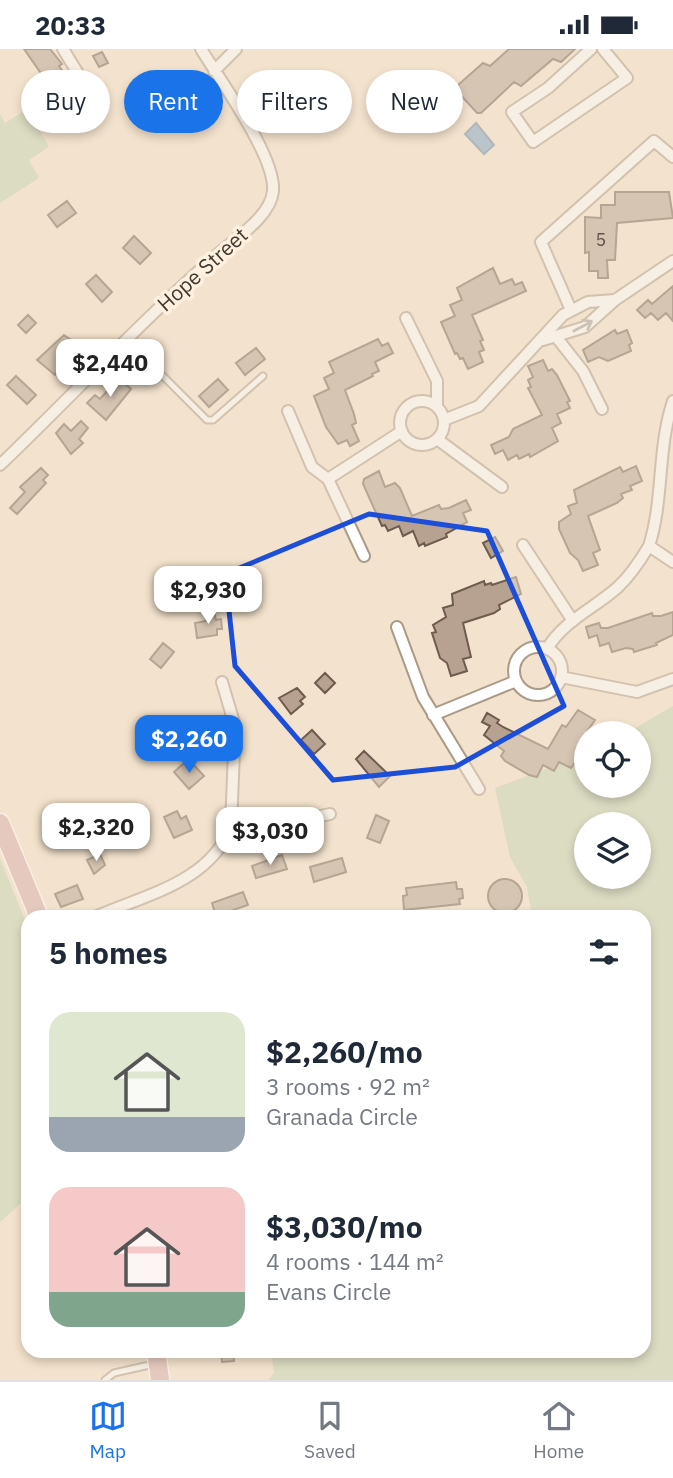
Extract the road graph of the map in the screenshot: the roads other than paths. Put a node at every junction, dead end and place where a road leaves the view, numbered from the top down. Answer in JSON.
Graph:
{"nodes":[{"id":1,"x":63,"y":49,"type":"edge"},
{"id":2,"x":201,"y":49,"type":"edge"},
{"id":3,"x":236,"y":49,"type":"edge"},
{"id":4,"x":591,"y":49,"type":"edge"},
{"id":5,"x":603,"y":49,"type":"edge"},
{"id":6,"x":76,"y":70,"type":"edge"},
{"id":7,"x":213,"y":70,"type":"edge"},
{"id":8,"x":215,"y":70,"type":"edge"},
{"id":9,"x":223,"y":85,"type":"edge"},
{"id":10,"x":673,"y":157,"type":"edge"},
{"id":11,"x":673,"y":261,"type":"edge"},
{"id":12,"x":615,"y":300,"type":"junction"},
{"id":13,"x":571,"y":310,"type":"junction"},
{"id":14,"x":406,"y":318,"type":"dead end"},
{"id":15,"x":557,"y":338,"type":"junction"},
{"id":16,"x":543,"y":341,"type":"junction"},
{"id":17,"x":120,"y":345,"type":"junction"},
{"id":18,"x":263,"y":376,"type":"dead end"},
{"id":19,"x":673,"y":401,"type":"edge"},
{"id":20,"x":437,"y":407,"type":"junction"},
{"id":21,"x":602,"y":409,"type":"dead end"},
{"id":22,"x":289,"y":411,"type":"dead end"},
{"id":23,"x":444,"y":420,"type":"junction"},
{"id":24,"x":402,"y":431,"type":"junction"},
{"id":25,"x":438,"y":439,"type":"junction"},
{"id":26,"x":0,"y":465,"type":"edge"},
{"id":27,"x":328,"y":479,"type":"junction"},
{"id":28,"x":502,"y":487,"type":"dead end"},
{"id":29,"x":523,"y":545,"type":"dead end"},
{"id":30,"x":649,"y":546,"type":"junction"},
{"id":31,"x":364,"y":556,"type":"dead end"},
{"id":32,"x":673,"y":562,"type":"edge"},
{"id":33,"x":573,"y":621,"type":"junction"},
{"id":34,"x":397,"y":627,"type":"dead end"},
{"id":35,"x":547,"y":649,"type":"junction"},
{"id":36,"x":561,"y":677,"type":"junction"},
{"id":37,"x":673,"y":679,"type":"edge"},
{"id":38,"x":516,"y":681,"type":"junction"},
{"id":39,"x":222,"y":682,"type":"dead end"},
{"id":40,"x":433,"y":715,"type":"junction"},
{"id":41,"x":480,"y":789,"type":"dead end"},
{"id":42,"x":330,"y":814,"type":"dead end"},
{"id":43,"x":0,"y":823,"type":"edge"},
{"id":44,"x":231,"y":827,"type":"junction"},
{"id":45,"x":36,"y":910,"type":"edge"},
{"id":46,"x":112,"y":910,"type":"edge"},
{"id":47,"x":158,"y":1365,"type":"edge"},
{"id":48,"x":105,"y":1380,"type":"edge"}],
"edges":[{"from":1,"to":6,"type":"street"},
{"from":2,"to":7,"type":"street"},
{"from":3,"to":8,"type":"street"},
{"from":4,"to":5,"type":"street"},
{"from":9,"to":17,"type":"street","name":"Hope Street"},
{"from":10,"to":13,"type":"street"},
{"from":11,"to":12,"type":"street"},
{"from":12,"to":13,"type":"street"},
{"from":15,"to":12,"type":"street","one_way":true},
{"from":13,"to":16,"type":"street"},
{"from":14,"to":20,"type":"street"},
{"from":15,"to":16,"type":"street"},
{"from":15,"to":21,"type":"street"},
{"from":16,"to":23,"type":"street"},
{"from":17,"to":18,"type":"lane"},
{"from":17,"to":26,"type":"street","name":"Hope Street"},
{"from":19,"to":30,"type":"street"},
{"from":20,"to":23,"type":"street"},
{"from":20,"to":24,"type":"street"},
{"from":22,"to":27,"type":"street"},
{"from":23,"to":25,"type":"street"},
{"from":24,"to":25,"type":"street"},
{"from":24,"to":27,"type":"street"},
{"from":25,"to":28,"type":"street"},
{"from":27,"to":31,"type":"street"},
{"from":29,"to":33,"type":"street"},
{"from":30,"to":32,"type":"street"},
{"from":30,"to":33,"type":"street"},
{"from":33,"to":35,"type":"street"},
{"from":34,"to":40,"type":"street"},
{"from":35,"to":36,"type":"street"},
{"from":35,"to":38,"type":"street"},
{"from":36,"to":37,"type":"street"},
{"from":36,"to":38,"type":"street"},
{"from":38,"to":40,"type":"street"},
{"from":39,"to":44,"type":"street"},
{"from":40,"to":41,"type":"street"},
{"from":42,"to":44,"type":"street"},
{"from":43,"to":45,"type":"main road"},
{"from":44,"to":46,"type":"street"},
{"from":47,"to":48,"type":"lane"}]}
